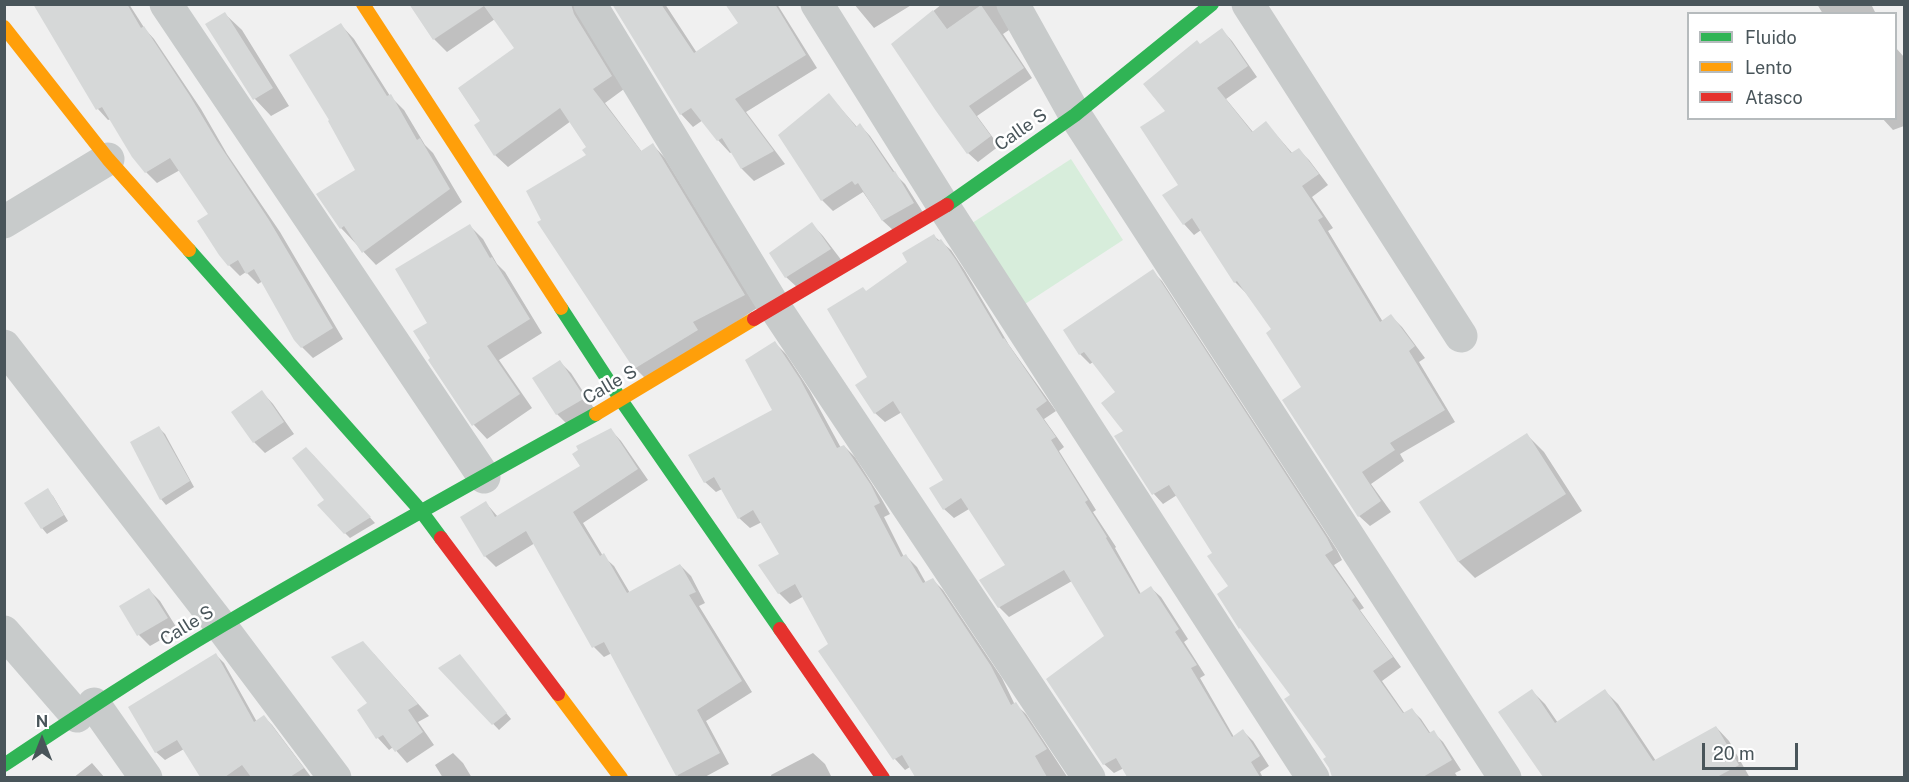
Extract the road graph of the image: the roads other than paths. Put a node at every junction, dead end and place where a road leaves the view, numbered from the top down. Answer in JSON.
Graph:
{"nodes":[{"id":1,"x":166,"y":4,"type":"edge"},
{"id":2,"x":363,"y":4,"type":"edge"},
{"id":3,"x":590,"y":4,"type":"edge"},
{"id":4,"x":817,"y":4,"type":"edge"},
{"id":5,"x":1013,"y":4,"type":"edge"},
{"id":6,"x":1212,"y":4,"type":"edge"},
{"id":7,"x":1248,"y":4,"type":"edge"},
{"id":8,"x":4,"y":27,"type":"edge"},
{"id":9,"x":1075,"y":115,"type":"junction"},
{"id":10,"x":108,"y":159,"type":"junction"},
{"id":11,"x":944,"y":207,"type":"junction"},
{"id":12,"x":4,"y":222,"type":"edge"},
{"id":13,"x":774,"y":306,"type":"junction"},
{"id":14,"x":1461,"y":336,"type":"dead end"},
{"id":15,"x":4,"y":346,"type":"edge"},
{"id":16,"x":621,"y":400,"type":"junction"},
{"id":17,"x":484,"y":477,"type":"junction"},
{"id":18,"x":421,"y":511,"type":"junction"},
{"id":19,"x":221,"y":626,"type":"junction"},
{"id":20,"x":4,"y":632,"type":"edge"},
{"id":21,"x":86,"y":710,"type":"junction"},
{"id":22,"x":4,"y":765,"type":"edge"},
{"id":23,"x":146,"y":777,"type":"edge"},
{"id":24,"x":335,"y":777,"type":"edge"},
{"id":25,"x":621,"y":777,"type":"edge"},
{"id":26,"x":883,"y":777,"type":"edge"},
{"id":27,"x":1089,"y":777,"type":"edge"},
{"id":28,"x":1313,"y":777,"type":"edge"},
{"id":29,"x":1505,"y":777,"type":"edge"}],
"edges":[{"from":1,"to":17,"type":"street"},
{"from":2,"to":16,"type":"street"},
{"from":3,"to":13,"type":"street"},
{"from":4,"to":11,"type":"street"},
{"from":5,"to":9,"type":"street"},
{"from":6,"to":9,"type":"street","name":"Calle S"},
{"from":7,"to":14,"type":"street"},
{"from":8,"to":10,"type":"street"},
{"from":9,"to":11,"type":"street","name":"Calle S"},
{"from":9,"to":29,"type":"street"},
{"from":10,"to":12,"type":"street"},
{"from":10,"to":18,"type":"street"},
{"from":11,"to":13,"type":"street","name":"Calle S"},
{"from":11,"to":28,"type":"street"},
{"from":13,"to":16,"type":"street","name":"Calle S"},
{"from":13,"to":27,"type":"street"},
{"from":15,"to":19,"type":"street"},
{"from":16,"to":17,"type":"street","name":"Calle S"},
{"from":16,"to":26,"type":"street"},
{"from":17,"to":18,"type":"street","name":"Calle S"},
{"from":18,"to":19,"type":"street","name":"Calle S"},
{"from":18,"to":25,"type":"street"},
{"from":19,"to":21,"type":"street","name":"Calle S"},
{"from":19,"to":24,"type":"street"},
{"from":20,"to":21,"type":"street"},
{"from":21,"to":22,"type":"street","name":"Calle S"},
{"from":21,"to":23,"type":"street"}]}
